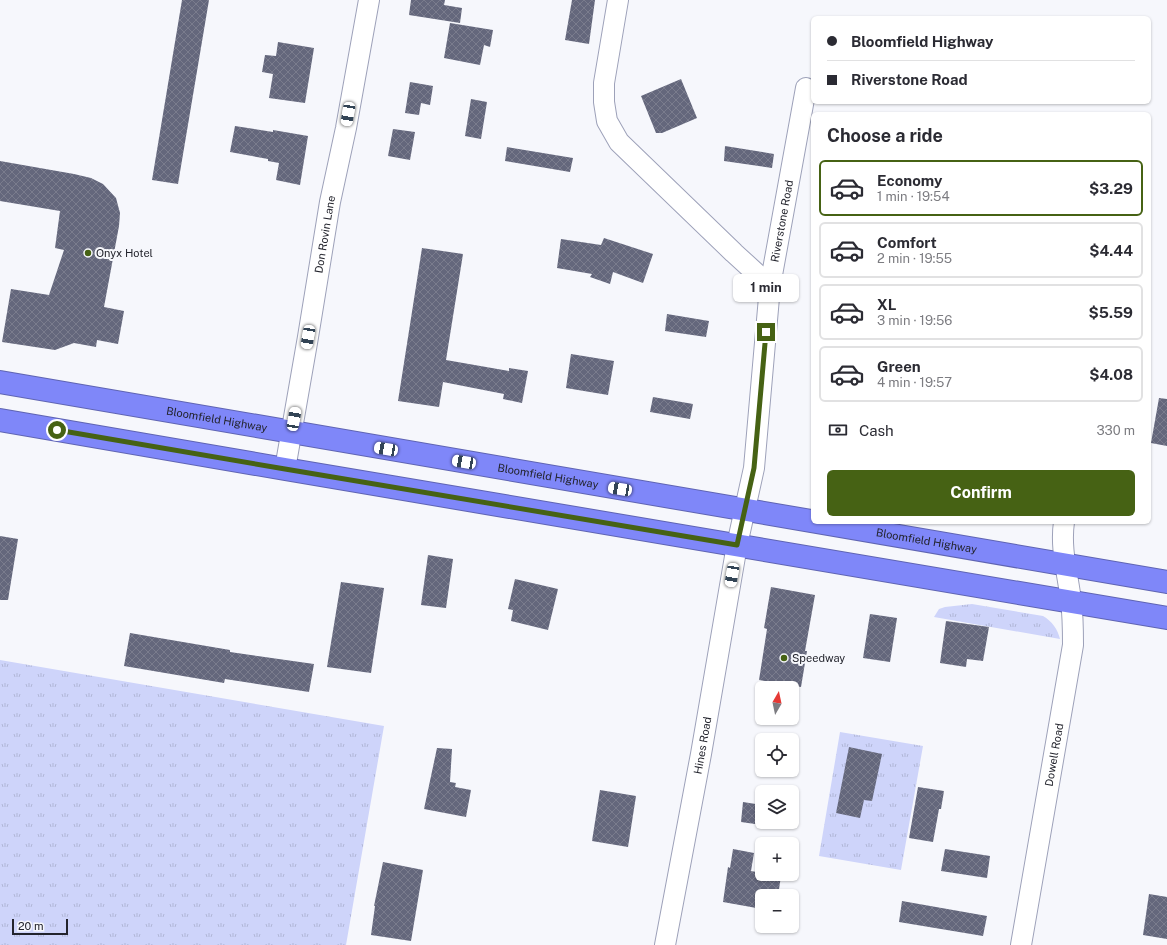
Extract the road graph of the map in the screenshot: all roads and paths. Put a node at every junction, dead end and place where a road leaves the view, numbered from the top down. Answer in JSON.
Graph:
{"nodes":[{"id":1,"x":369,"y":0,"type":"edge"},
{"id":2,"x":618,"y":0,"type":"edge"},
{"id":3,"x":806,"y":88,"type":"dead end"},
{"id":4,"x":770,"y":286,"type":"junction"},
{"id":5,"x":0,"y":382,"type":"edge"},
{"id":6,"x":0,"y":420,"type":"edge"},
{"id":7,"x":292,"y":433,"type":"junction"},
{"id":8,"x":285,"y":469,"type":"junction"},
{"id":9,"x":745,"y":511,"type":"junction"},
{"id":10,"x":811,"y":522,"type":"edge"},
{"id":11,"x":822,"y":524,"type":"edge"},
{"id":12,"x":1064,"y":524,"type":"edge"},
{"id":13,"x":737,"y":545,"type":"junction"},
{"id":14,"x":1064,"y":565,"type":"junction"},
{"id":15,"x":1167,"y":582,"type":"edge"},
{"id":16,"x":1071,"y":601,"type":"junction"},
{"id":17,"x":1167,"y":618,"type":"edge"},
{"id":18,"x":665,"y":945,"type":"edge"},
{"id":19,"x":1021,"y":945,"type":"edge"}],
"edges":[{"from":1,"to":7,"type":"street","name":"Don Rovin Lane"},
{"from":2,"to":4,"type":"street"},
{"from":3,"to":4,"type":"street","name":"Riverstone Road"},
{"from":4,"to":9,"type":"street","name":"Riverstone Road"},
{"from":5,"to":7,"type":"highway","name":"Bloomfield Highway"},
{"from":6,"to":8,"type":"highway"},
{"from":7,"to":8,"type":"street","name":"Don Rovin Lane"},
{"from":7,"to":9,"type":"highway","name":"Bloomfield Highway"},
{"from":8,"to":13,"type":"highway"},
{"from":9,"to":10,"type":"highway","name":"Bloomfield Highway"},
{"from":9,"to":13,"type":"street","name":"Riverstone Road"},
{"from":11,"to":14,"type":"highway","name":"Bloomfield Highway"},
{"from":12,"to":14,"type":"street"},
{"from":13,"to":16,"type":"highway"},
{"from":13,"to":18,"type":"street","name":"Hines Road"},
{"from":14,"to":15,"type":"highway","name":"Bloomfield Highway"},
{"from":14,"to":16,"type":"street","name":"Dowell Road"},
{"from":16,"to":17,"type":"highway"},
{"from":16,"to":19,"type":"street","name":"Dowell Road"}]}
